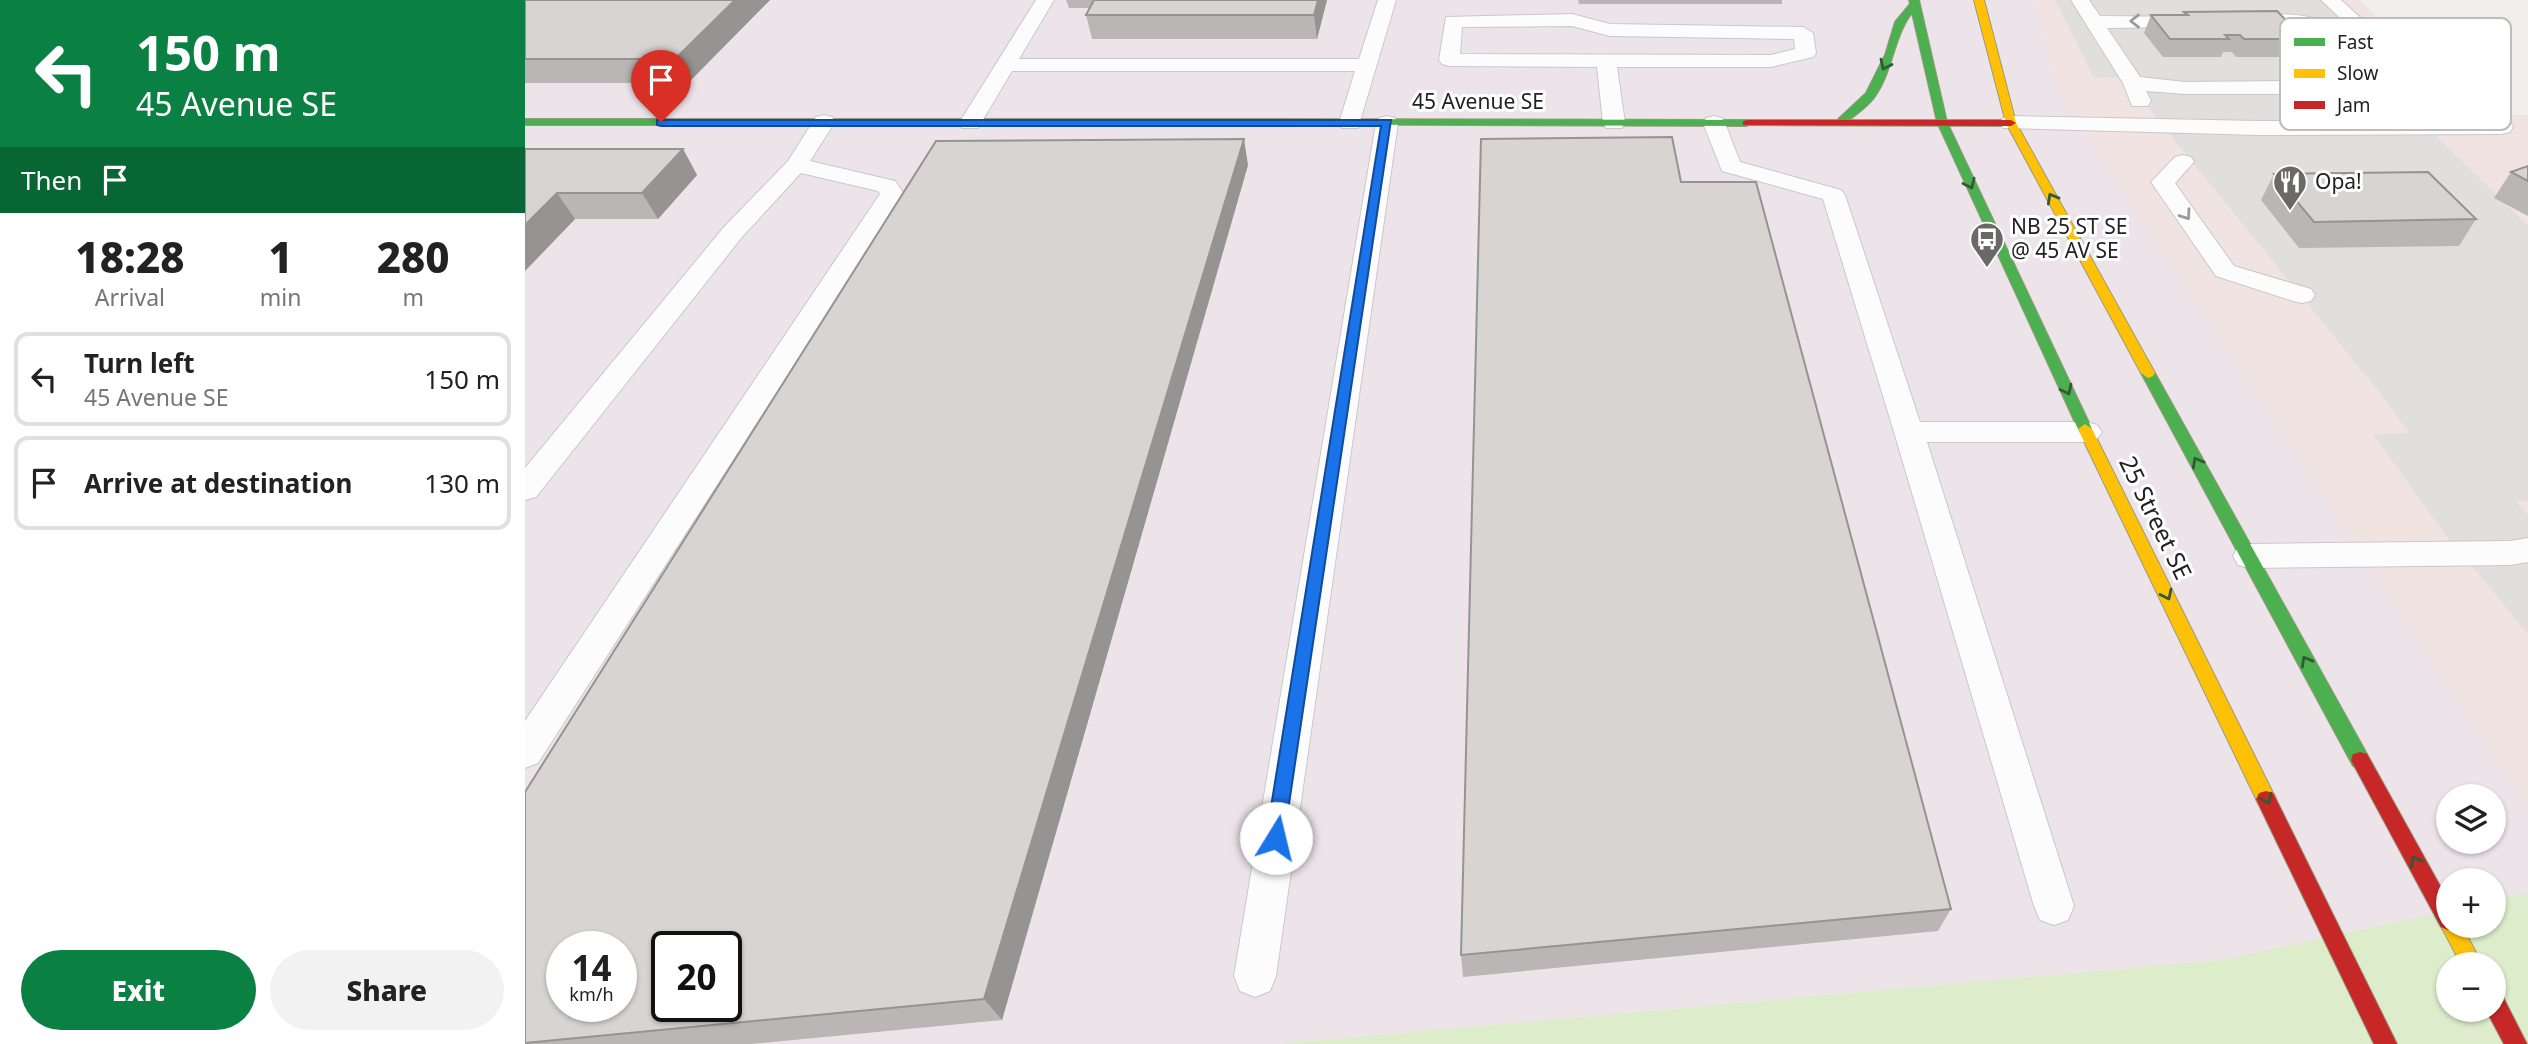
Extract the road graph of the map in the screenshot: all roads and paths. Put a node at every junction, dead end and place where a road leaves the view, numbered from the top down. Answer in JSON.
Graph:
{"nodes":[{"id":1,"x":1045,"y":0,"type":"edge"},
{"id":2,"x":1387,"y":0,"type":"edge"},
{"id":3,"x":1979,"y":0,"type":"edge"},
{"id":4,"x":2080,"y":0,"type":"edge"},
{"id":5,"x":2330,"y":0,"type":"edge"},
{"id":6,"x":1914,"y":3,"type":"edge"},
{"id":7,"x":2350,"y":18,"type":"edge"},
{"id":8,"x":2280,"y":21,"type":"edge"},
{"id":9,"x":2094,"y":22,"type":"junction"},
{"id":10,"x":1606,"y":61,"type":"junction"},
{"id":11,"x":1005,"y":65,"type":"junction"},
{"id":12,"x":1367,"y":65,"type":"junction"},
{"id":13,"x":2133,"y":83,"type":"junction"},
{"id":14,"x":2280,"y":88,"type":"edge"},
{"id":15,"x":525,"y":122,"type":"edge"},
{"id":16,"x":824,"y":122,"type":"junction"},
{"id":17,"x":1942,"y":122,"type":"junction"},
{"id":18,"x":970,"y":123,"type":"junction"},
{"id":19,"x":1350,"y":123,"type":"junction"},
{"id":20,"x":1387,"y":123,"type":"junction"},
{"id":21,"x":1614,"y":123,"type":"junction"},
{"id":22,"x":1714,"y":123,"type":"junction"},
{"id":23,"x":1839,"y":123,"type":"junction"},
{"id":24,"x":2011,"y":123,"type":"junction"},
{"id":25,"x":2150,"y":124,"type":"junction"},
{"id":26,"x":2280,"y":128,"type":"edge"},
{"id":27,"x":2183,"y":162,"type":"dead end"},
{"id":28,"x":796,"y":165,"type":"junction"},
{"id":29,"x":2302,"y":295,"type":"dead end"},
{"id":30,"x":1909,"y":432,"type":"junction"},
{"id":31,"x":2087,"y":432,"type":"junction"},
{"id":32,"x":525,"y":489,"type":"edge"},
{"id":33,"x":2522,"y":553,"type":"edge"},
{"id":34,"x":2249,"y":556,"type":"junction"},
{"id":35,"x":525,"y":752,"type":"edge"},
{"id":36,"x":2436,"y":898,"type":"edge"},
{"id":37,"x":2054,"y":906,"type":"dead end"},
{"id":38,"x":1255,"y":976,"type":"dead end"},
{"id":39,"x":2504,"y":1022,"type":"edge"},
{"id":40,"x":2386,"y":1044,"type":"edge"},
{"id":41,"x":2516,"y":1044,"type":"edge"}],
"edges":[{"from":1,"to":11,"type":"lane"},
{"from":2,"to":12,"type":"lane"},
{"from":3,"to":24,"type":"street"},
{"from":4,"to":9,"type":"lane"},
{"from":5,"to":7,"type":"lane"},
{"from":6,"to":17,"type":"street","name":"25 Street SE"},
{"from":6,"to":23,"type":"street","one_way":true},
{"from":8,"to":9,"type":"lane","one_way":true},
{"from":9,"to":13,"type":"lane"},
{"from":10,"to":10,"type":"lane"},
{"from":10,"to":21,"type":"lane"},
{"from":11,"to":12,"type":"lane"},
{"from":11,"to":18,"type":"lane"},
{"from":12,"to":19,"type":"lane"},
{"from":13,"to":14,"type":"lane"},
{"from":13,"to":25,"type":"lane"},
{"from":15,"to":16,"type":"street","name":"45 Avenue SE"},
{"from":16,"to":18,"type":"street","name":"45 Avenue SE"},
{"from":16,"to":28,"type":"lane"},
{"from":17,"to":23,"type":"street","name":"45 Avenue SE"},
{"from":17,"to":24,"type":"street","name":"45 Avenue SE"},
{"from":17,"to":31,"type":"street","name":"25 Street SE","one_way":true},
{"from":18,"to":19,"type":"street","name":"45 Avenue SE"},
{"from":19,"to":20,"type":"street","name":"45 Avenue SE"},
{"from":20,"to":21,"type":"street","name":"45 Avenue SE"},
{"from":20,"to":38,"type":"lane"},
{"from":21,"to":22,"type":"street","name":"45 Avenue SE"},
{"from":22,"to":23,"type":"street","name":"45 Avenue SE"},
{"from":22,"to":30,"type":"lane"},
{"from":24,"to":25,"type":"lane"},
{"from":34,"to":24,"type":"street","one_way":true},
{"from":25,"to":26,"type":"lane"},
{"from":27,"to":29,"type":"lane","one_way":true},
{"from":28,"to":32,"type":"lane"},
{"from":28,"to":35,"type":"lane"},
{"from":30,"to":31,"type":"lane"},
{"from":30,"to":37,"type":"lane"},
{"from":31,"to":40,"type":"street","name":"25 Street SE","one_way":true},
{"from":33,"to":34,"type":"lane"},
{"from":36,"to":34,"type":"street","one_way":true},
{"from":39,"to":41,"type":"street"}]}
